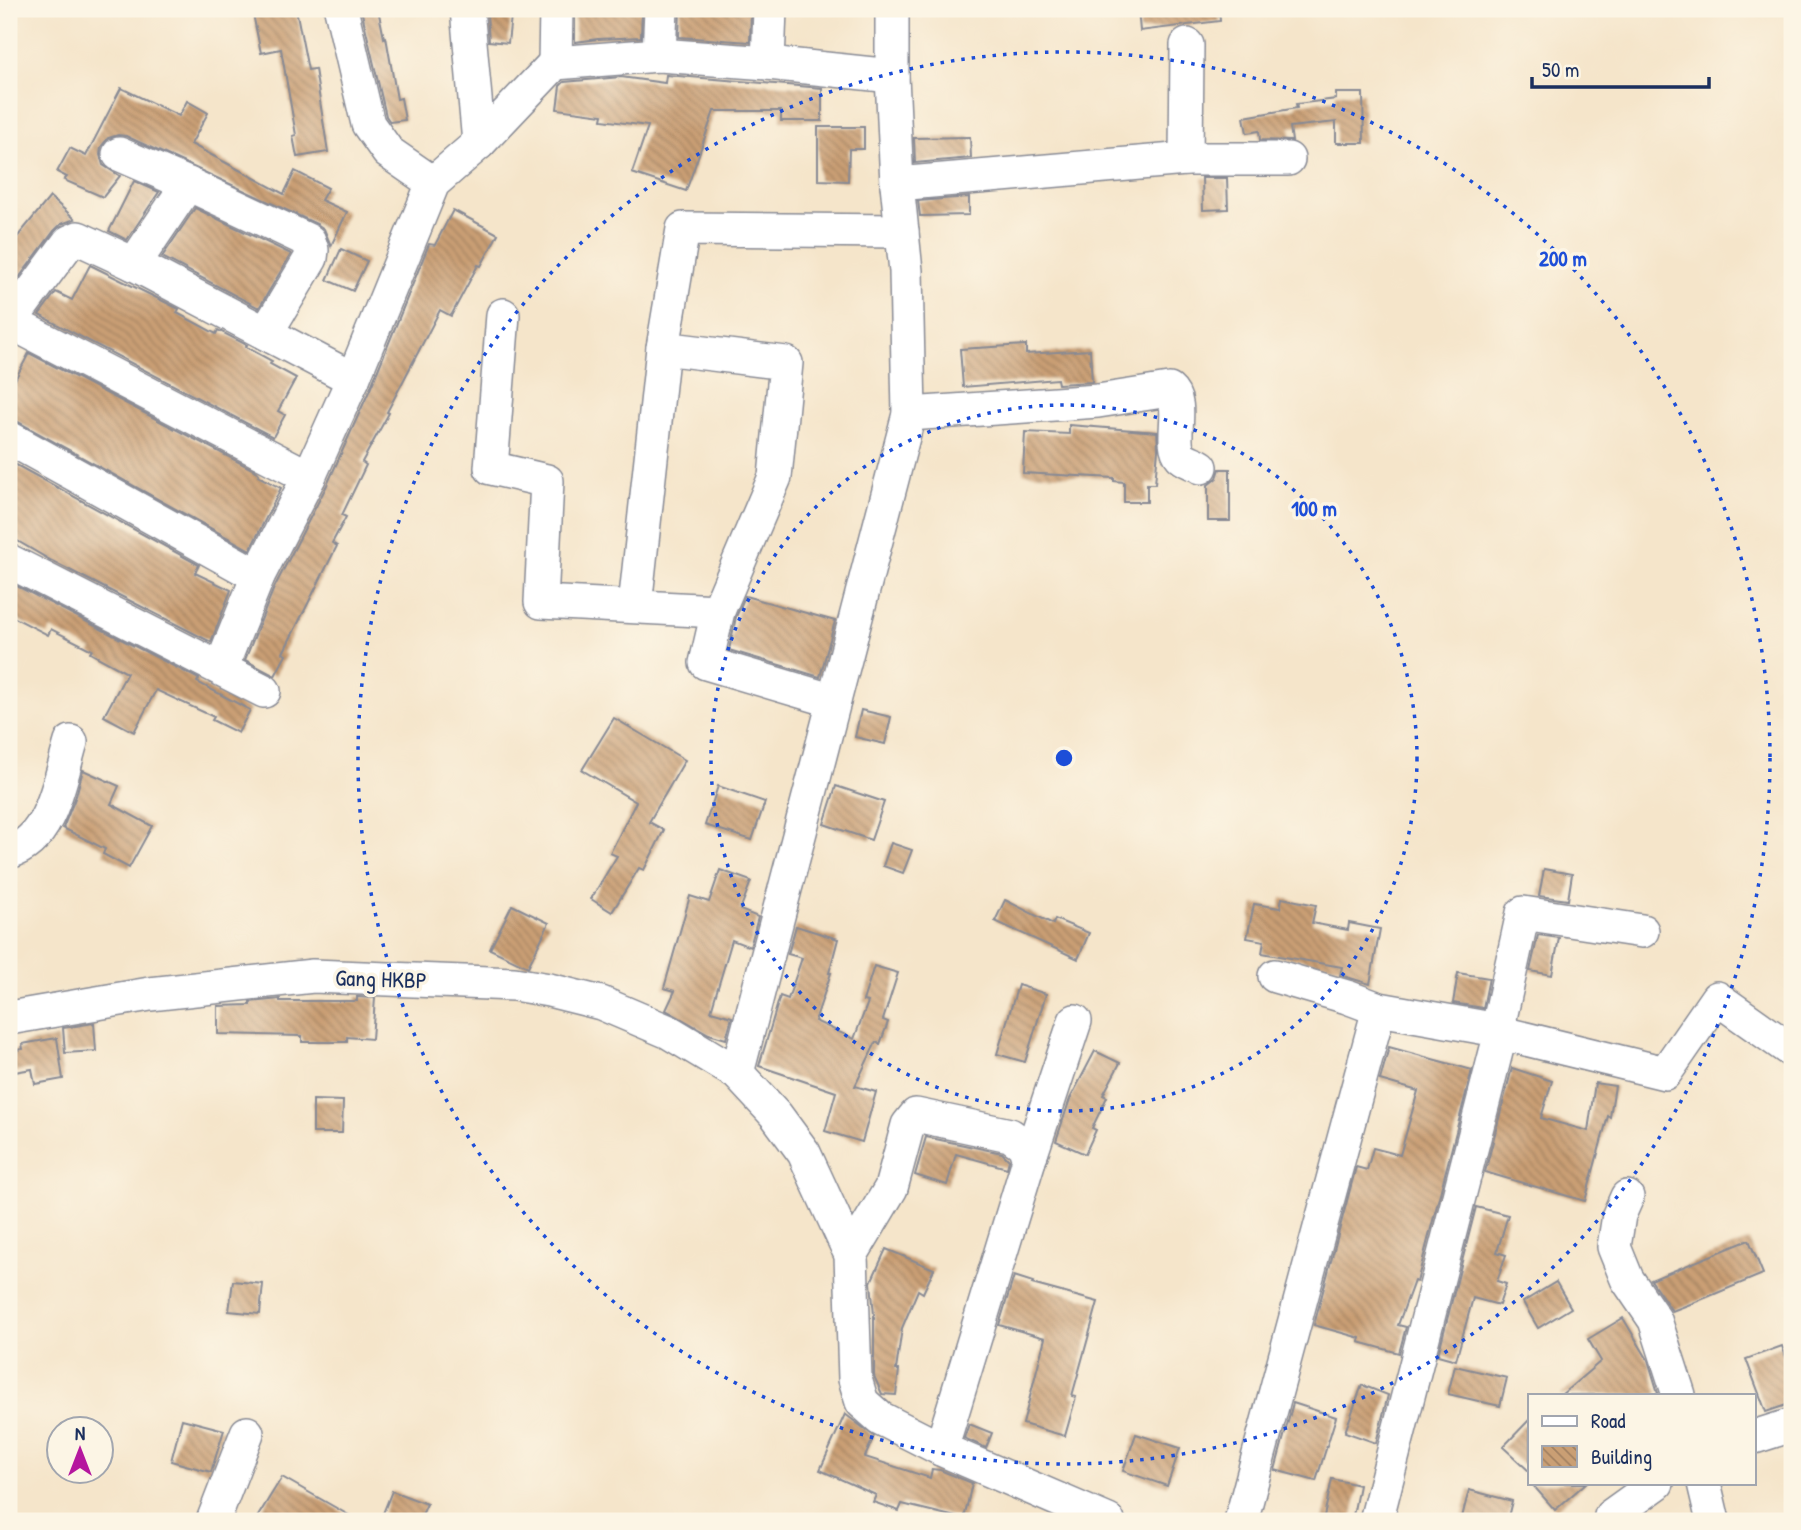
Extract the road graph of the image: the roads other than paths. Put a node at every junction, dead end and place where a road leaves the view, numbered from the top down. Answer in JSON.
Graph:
{"nodes":[{"id":1,"x":341,"y":9,"type":"edge"},
{"id":2,"x":467,"y":9,"type":"edge"},
{"id":3,"x":556,"y":9,"type":"edge"},
{"id":4,"x":661,"y":9,"type":"edge"},
{"id":5,"x":770,"y":9,"type":"edge"},
{"id":6,"x":892,"y":9,"type":"edge"},
{"id":7,"x":1187,"y":45,"type":"dead end"},
{"id":8,"x":659,"y":55,"type":"junction"},
{"id":9,"x":555,"y":63,"type":"junction"},
{"id":10,"x":768,"y":64,"type":"junction"},
{"id":11,"x":892,"y":76,"type":"junction"},
{"id":12,"x":479,"y":143,"type":"junction"},
{"id":13,"x":119,"y":154,"type":"dead end"},
{"id":14,"x":1186,"y":159,"type":"junction"},
{"id":15,"x":1288,"y":159,"type":"dead end"},
{"id":16,"x":433,"y":183,"type":"junction"},
{"id":17,"x":188,"y":184,"type":"junction"},
{"id":18,"x":897,"y":184,"type":"junction"},
{"id":19,"x":902,"y":231,"type":"junction"},
{"id":20,"x":134,"y":264,"type":"junction"},
{"id":21,"x":503,"y":315,"type":"dead end"},
{"id":22,"x":9,"y":322,"type":"edge"},
{"id":23,"x":266,"y":334,"type":"junction"},
{"id":24,"x":663,"y":348,"type":"junction"},
{"id":25,"x":354,"y":379,"type":"junction"},
{"id":26,"x":909,"y":414,"type":"junction"},
{"id":27,"x":9,"y":438,"type":"edge"},
{"id":28,"x":1201,"y":467,"type":"dead end"},
{"id":29,"x":309,"y":477,"type":"junction"},
{"id":30,"x":9,"y":561,"type":"edge"},
{"id":31,"x":258,"y":576,"type":"junction"},
{"id":32,"x":635,"y":606,"type":"junction"},
{"id":33,"x":718,"y":611,"type":"junction"},
{"id":34,"x":221,"y":668,"type":"junction"},
{"id":35,"x":264,"y":691,"type":"dead end"},
{"id":36,"x":834,"y":701,"type":"junction"},
{"id":37,"x":72,"y":742,"type":"dead end"},
{"id":38,"x":9,"y":852,"type":"edge"},
{"id":39,"x":1642,"y":931,"type":"dead end"},
{"id":40,"x":1275,"y":976,"type":"dead end"},
{"id":41,"x":1379,"y":1009,"type":"junction"},
{"id":42,"x":10,"y":1014,"type":"edge"},
{"id":43,"x":1075,"y":1021,"type":"dead end"},
{"id":44,"x":1497,"y":1032,"type":"junction"},
{"id":45,"x":1792,"y":1051,"type":"edge"},
{"id":46,"x":737,"y":1073,"type":"junction"},
{"id":47,"x":1029,"y":1160,"type":"junction"},
{"id":48,"x":1628,"y":1197,"type":"dead end"},
{"id":49,"x":851,"y":1255,"type":"junction"},
{"id":50,"x":1679,"y":1394,"type":"edge"},
{"id":51,"x":1792,"y":1425,"type":"edge"},
{"id":52,"x":247,"y":1433,"type":"dead end"},
{"id":53,"x":1756,"y":1436,"type":"edge"},
{"id":54,"x":941,"y":1449,"type":"junction"},
{"id":55,"x":1656,"y":1484,"type":"edge"},
{"id":56,"x":1704,"y":1484,"type":"edge"},
{"id":57,"x":1611,"y":1516,"type":"dead end"},
{"id":58,"x":213,"y":1521,"type":"edge"},
{"id":59,"x":1108,"y":1521,"type":"edge"},
{"id":60,"x":1241,"y":1521,"type":"edge"},
{"id":61,"x":1376,"y":1521,"type":"edge"},
{"id":62,"x":1713,"y":1521,"type":"edge"}],
"edges":[{"from":1,"to":16,"type":"street"},
{"from":2,"to":12,"type":"street"},
{"from":3,"to":9,"type":"street"},
{"from":4,"to":8,"type":"street"},
{"from":5,"to":10,"type":"street"},
{"from":6,"to":11,"type":"street"},
{"from":7,"to":14,"type":"street"},
{"from":8,"to":9,"type":"street"},
{"from":8,"to":10,"type":"street"},
{"from":9,"to":12,"type":"street"},
{"from":10,"to":11,"type":"street"},
{"from":11,"to":18,"type":"street"},
{"from":12,"to":16,"type":"street"},
{"from":13,"to":17,"type":"street"},
{"from":14,"to":15,"type":"street"},
{"from":14,"to":18,"type":"street"},
{"from":16,"to":25,"type":"street"},
{"from":17,"to":20,"type":"street"},
{"from":17,"to":23,"type":"street"},
{"from":18,"to":19,"type":"street"},
{"from":19,"to":24,"type":"street"},
{"from":19,"to":26,"type":"street"},
{"from":20,"to":22,"type":"street"},
{"from":20,"to":23,"type":"street"},
{"from":21,"to":32,"type":"street"},
{"from":22,"to":29,"type":"street"},
{"from":23,"to":25,"type":"street"},
{"from":24,"to":32,"type":"street"},
{"from":24,"to":33,"type":"street"},
{"from":25,"to":29,"type":"street"},
{"from":26,"to":28,"type":"street"},
{"from":26,"to":36,"type":"street"},
{"from":27,"to":31,"type":"street"},
{"from":29,"to":31,"type":"street"},
{"from":30,"to":34,"type":"street"},
{"from":31,"to":34,"type":"street"},
{"from":32,"to":33,"type":"street"},
{"from":33,"to":36,"type":"street"},
{"from":34,"to":35,"type":"street"},
{"from":36,"to":46,"type":"street"},
{"from":37,"to":38,"type":"street"},
{"from":39,"to":44,"type":"street"},
{"from":40,"to":41,"type":"street"},
{"from":41,"to":44,"type":"street"},
{"from":41,"to":60,"type":"street"},
{"from":42,"to":46,"type":"street","name":"Gang HKBP"},
{"from":43,"to":47,"type":"street"},
{"from":44,"to":45,"type":"street"},
{"from":44,"to":61,"type":"street"},
{"from":46,"to":49,"type":"street","name":"Gang HKBP"},
{"from":47,"to":49,"type":"street"},
{"from":47,"to":54,"type":"street"},
{"from":48,"to":50,"type":"street"},
{"from":49,"to":54,"type":"street"},
{"from":51,"to":53,"type":"street"},
{"from":52,"to":58,"type":"street"},
{"from":54,"to":59,"type":"street"},
{"from":55,"to":57,"type":"street"},
{"from":56,"to":62,"type":"street"}]}
